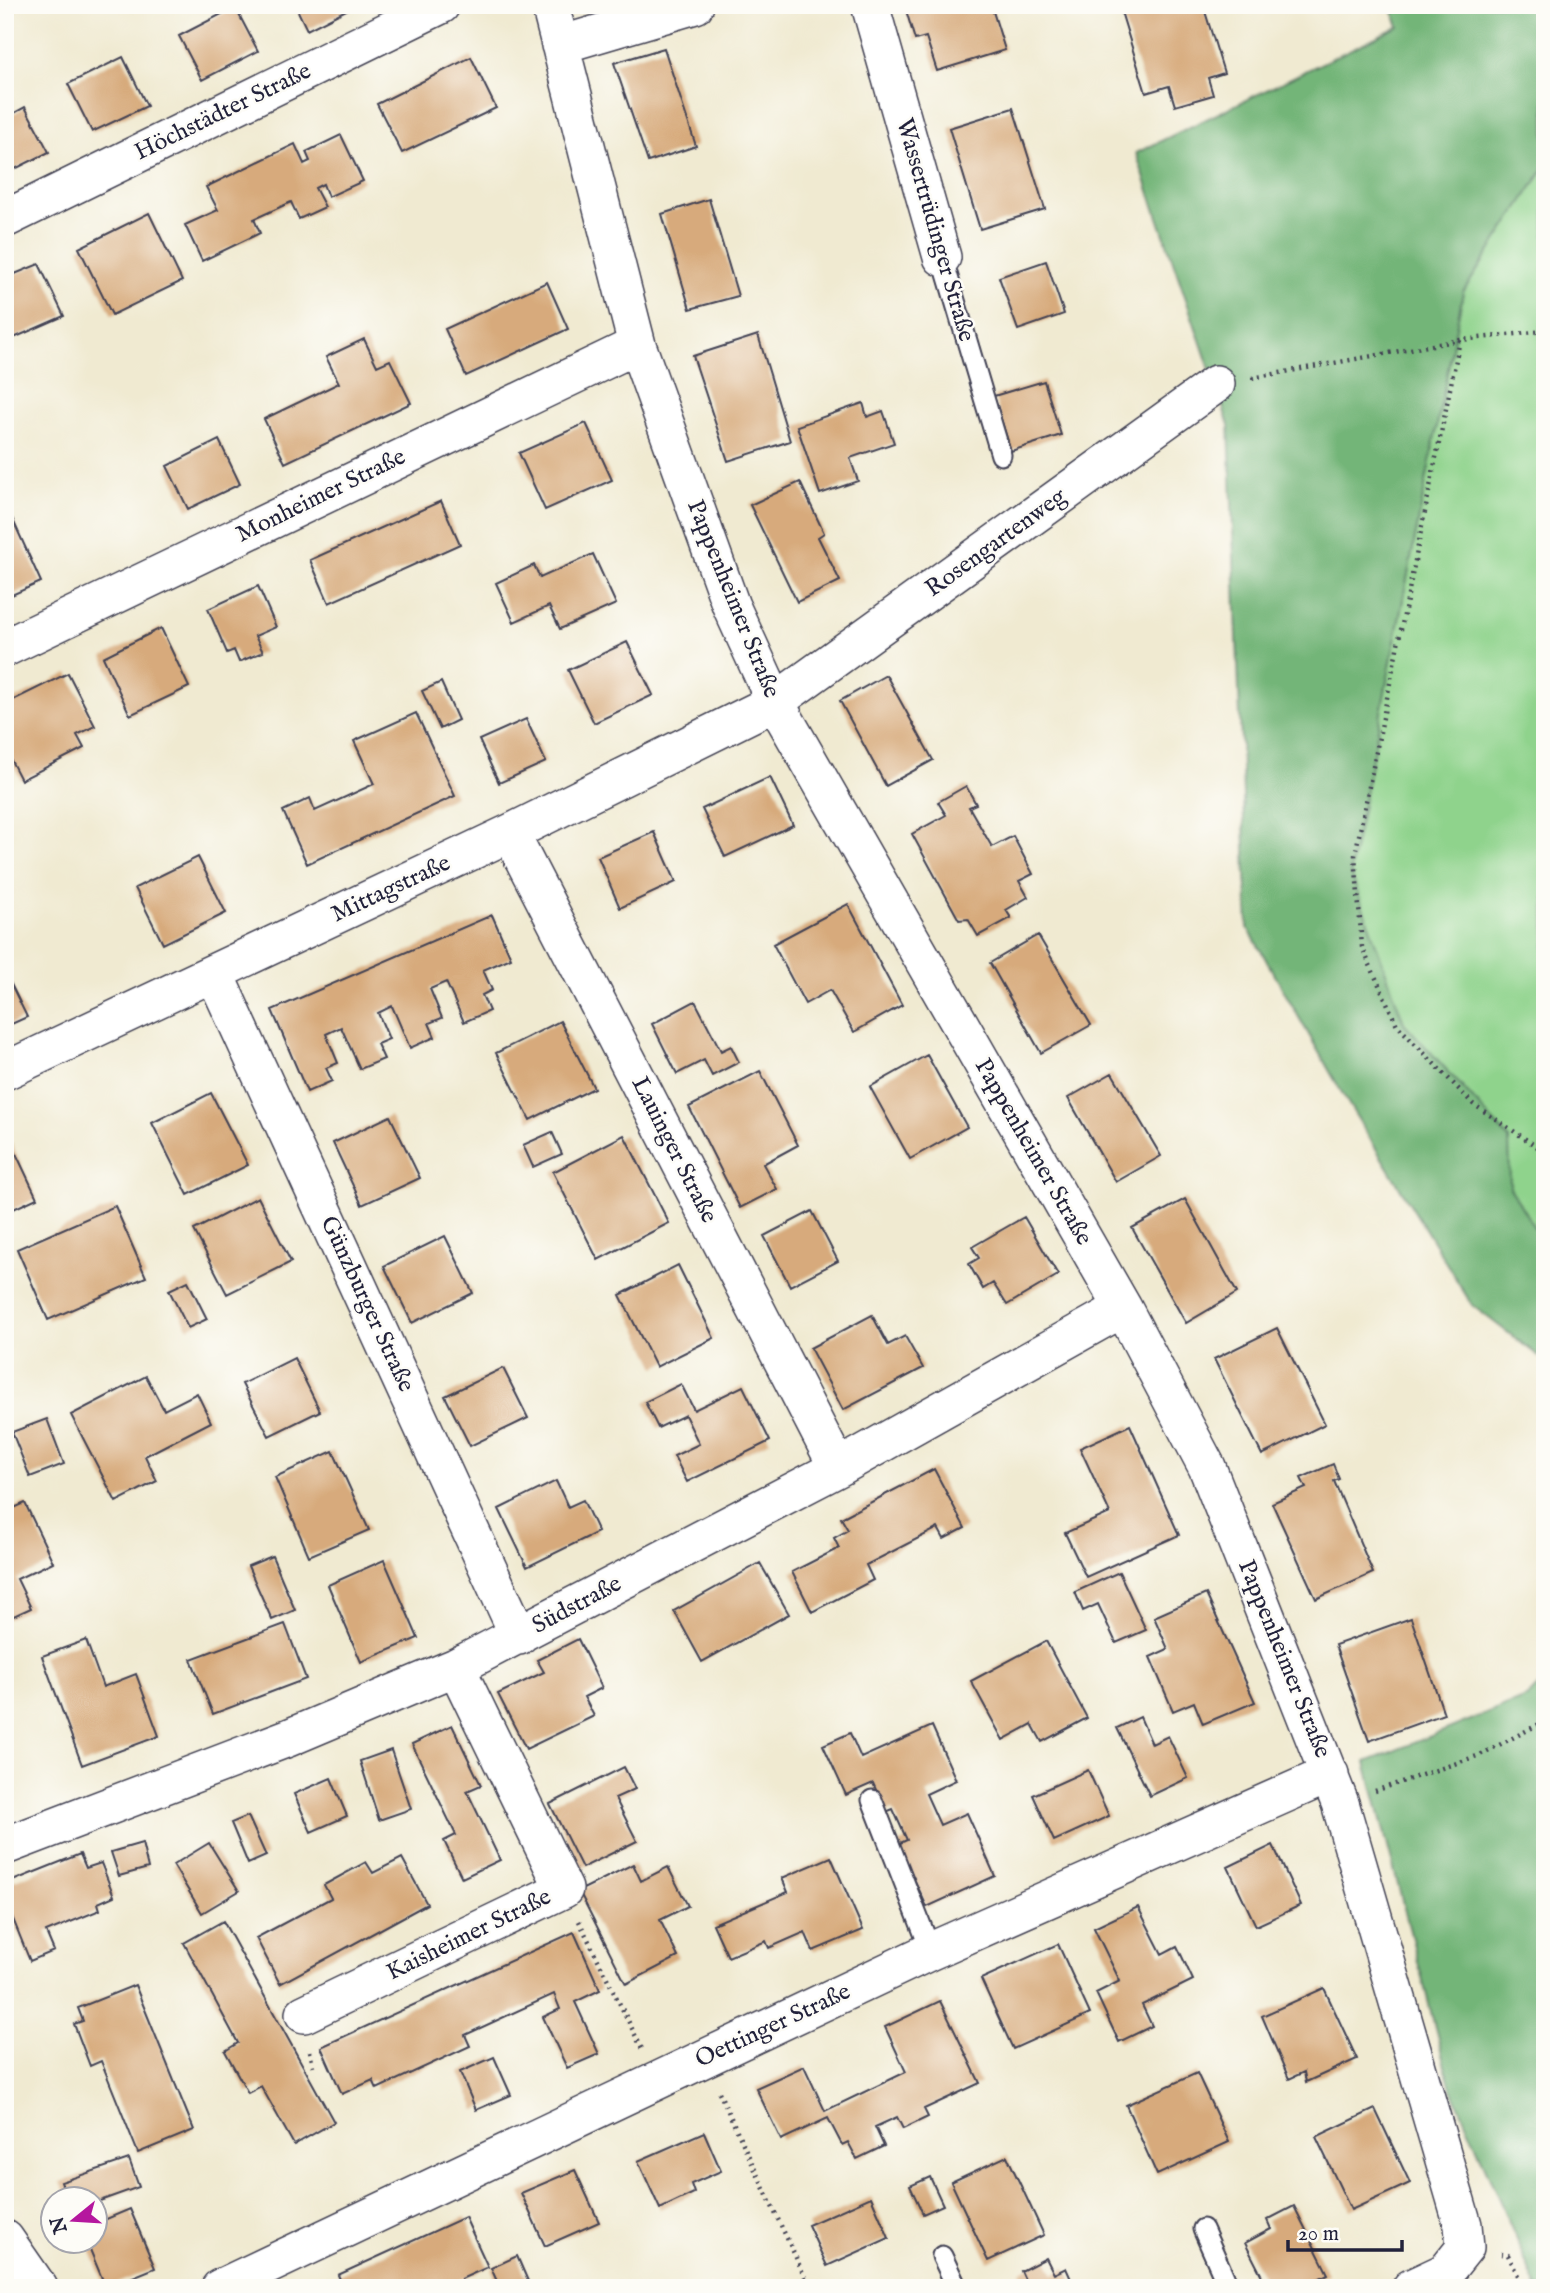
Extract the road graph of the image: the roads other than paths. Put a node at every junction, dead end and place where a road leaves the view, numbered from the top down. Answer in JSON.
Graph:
{"nodes":[{"id":1,"x":441,"y":5,"type":"edge"},
{"id":2,"x":550,"y":5,"type":"edge"},
{"id":3,"x":695,"y":5,"type":"edge"},
{"id":4,"x":870,"y":5,"type":"edge"},
{"id":5,"x":560,"y":45,"type":"junction"},
{"id":6,"x":5,"y":219,"type":"edge"},
{"id":7,"x":942,"y":257,"type":"joint"},
{"id":8,"x":637,"y":345,"type":"junction"},
{"id":9,"x":1216,"y":384,"type":"road end"},
{"id":10,"x":1001,"y":455,"type":"dead end"},
{"id":11,"x":5,"y":648,"type":"edge"},
{"id":12,"x":775,"y":702,"type":"junction"},
{"id":13,"x":510,"y":833,"type":"junction"},
{"id":14,"x":214,"y":973,"type":"junction"},
{"id":15,"x":5,"y":1071,"type":"edge"},
{"id":16,"x":1123,"y":1308,"type":"junction"},
{"id":17,"x":838,"y":1468,"type":"junction"},
{"id":18,"x":519,"y":1636,"type":"junction"},
{"id":19,"x":456,"y":1667,"type":"junction"},
{"id":20,"x":1335,"y":1789,"type":"junction"},
{"id":21,"x":872,"y":1800,"type":"dead end"},
{"id":22,"x":5,"y":1846,"type":"edge"},
{"id":23,"x":931,"y":1951,"type":"junction"},
{"id":24,"x":304,"y":2014,"type":"dead end"},
{"id":25,"x":1203,"y":2229,"type":"dead end"},
{"id":26,"x":5,"y":2239,"type":"edge"},
{"id":27,"x":942,"y":2256,"type":"dead end"},
{"id":28,"x":39,"y":2288,"type":"edge"},
{"id":29,"x":220,"y":2288,"type":"edge"},
{"id":30,"x":957,"y":2288,"type":"edge"},
{"id":31,"x":1229,"y":2288,"type":"edge"},
{"id":32,"x":1412,"y":2288,"type":"edge"}],
"edges":[{"from":1,"to":6,"type":"street","name":"Höchstädter Straße"},
{"from":2,"to":5,"type":"street","name":"Pappenheimer Straße"},
{"from":3,"to":5,"type":"street"},
{"from":4,"to":7,"type":"street","name":"Wassertrüdinger Straße"},
{"from":5,"to":8,"type":"street","name":"Pappenheimer Straße"},
{"from":7,"to":10,"type":"lane","name":"Wassertrüdinger Straße"},
{"from":8,"to":11,"type":"street","name":"Monheimer Straße"},
{"from":8,"to":12,"type":"street","name":"Pappenheimer Straße"},
{"from":9,"to":12,"type":"street","name":"Rosengartenweg"},
{"from":12,"to":13,"type":"street","name":"Mittagstraße"},
{"from":12,"to":16,"type":"street","name":"Pappenheimer Straße"},
{"from":13,"to":14,"type":"street","name":"Mittagstraße"},
{"from":13,"to":17,"type":"street","name":"Lauinger Straße"},
{"from":14,"to":15,"type":"street","name":"Mittagstraße"},
{"from":14,"to":18,"type":"street","name":"Günzburger Straße"},
{"from":16,"to":17,"type":"street","name":"Südstraße"},
{"from":16,"to":20,"type":"street","name":"Pappenheimer Straße"},
{"from":17,"to":18,"type":"street","name":"Südstraße"},
{"from":18,"to":19,"type":"street","name":"Südstraße"},
{"from":19,"to":22,"type":"street","name":"Südstraße"},
{"from":19,"to":24,"type":"street","name":"Kaisheimer Straße"},
{"from":20,"to":23,"type":"street","name":"Oettinger Straße"},
{"from":20,"to":32,"type":"street","name":"Pappenheimer Straße"},
{"from":21,"to":23,"type":"lane"},
{"from":23,"to":29,"type":"street","name":"Oettinger Straße"},
{"from":25,"to":31,"type":"lane"},
{"from":26,"to":28,"type":"street"},
{"from":27,"to":30,"type":"lane"}]}
